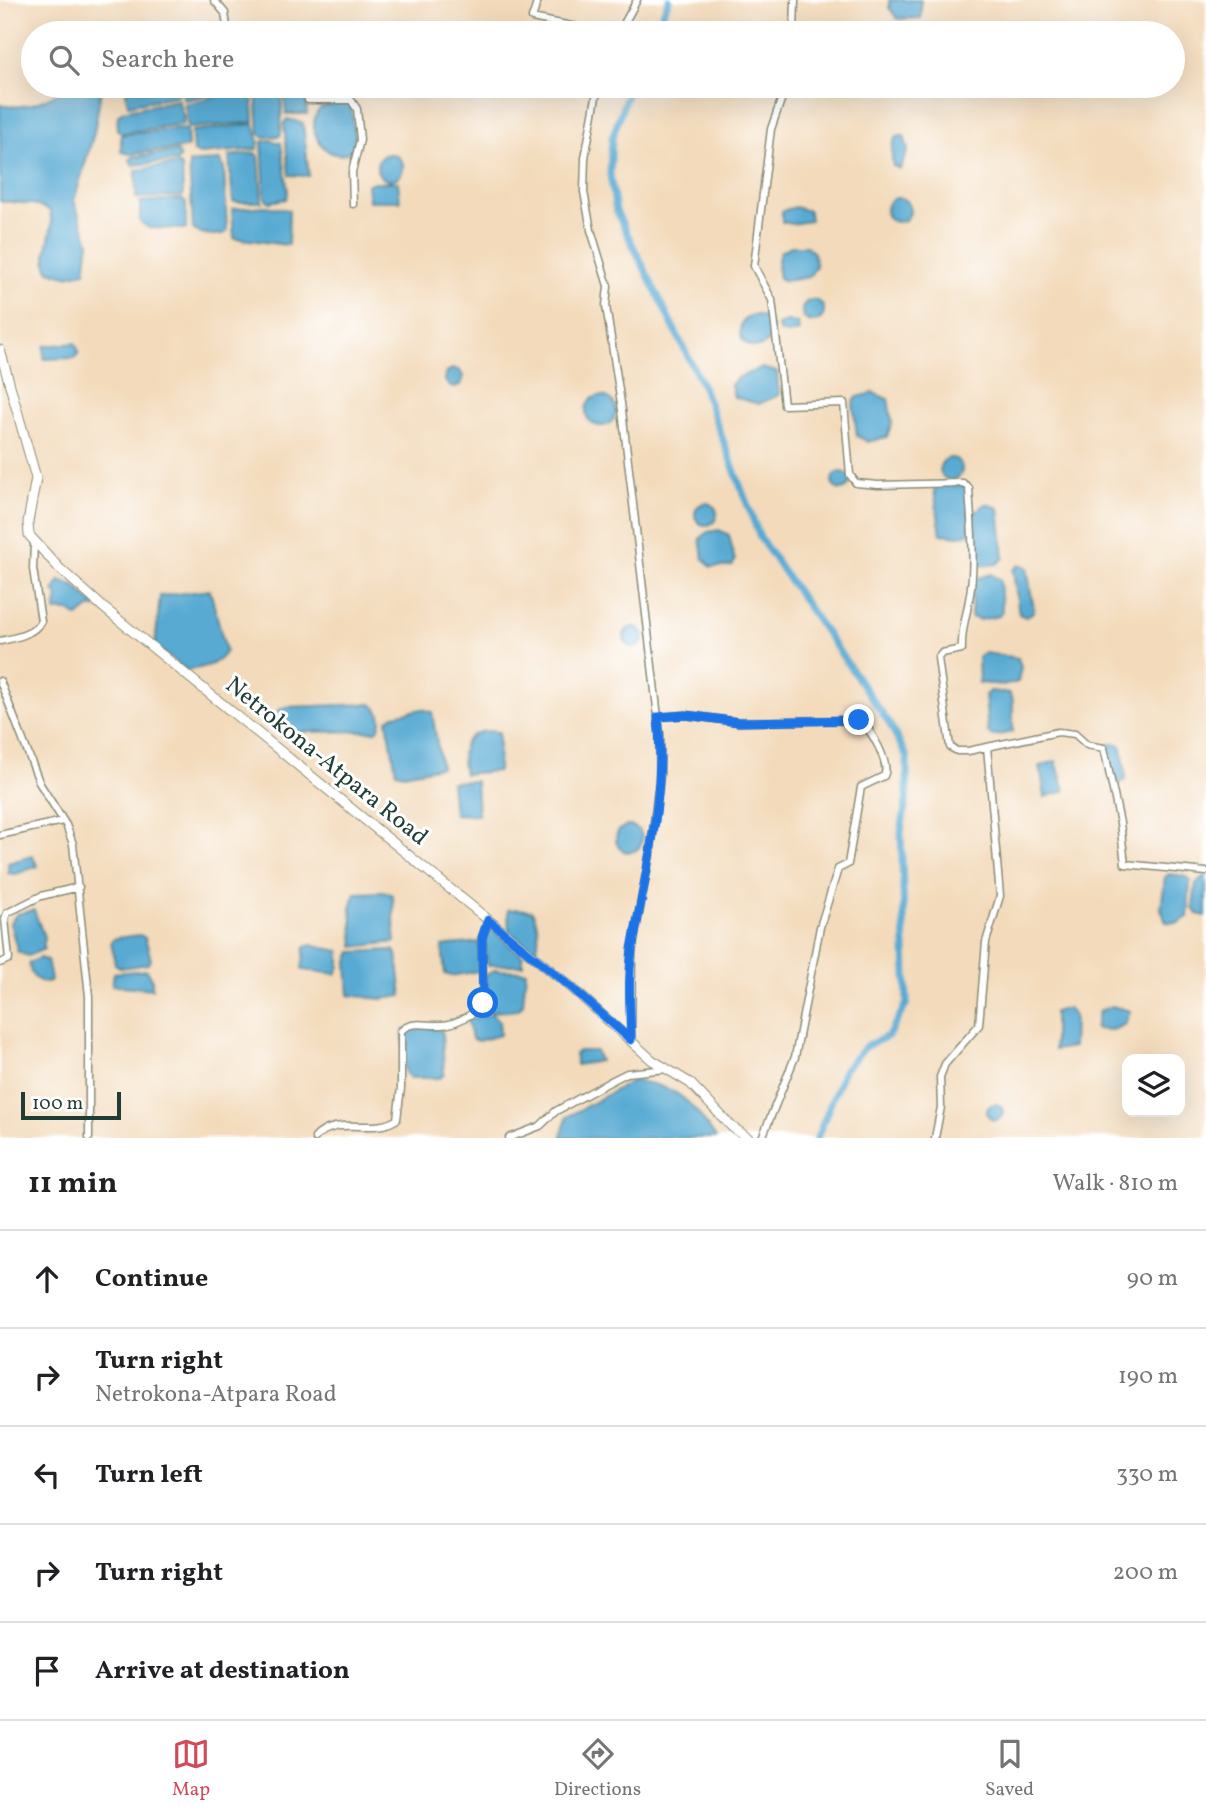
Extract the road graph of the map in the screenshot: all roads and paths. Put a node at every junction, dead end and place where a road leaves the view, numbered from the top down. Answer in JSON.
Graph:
{"nodes":[{"id":1,"x":214,"y":0,"type":"edge"},
{"id":2,"x":538,"y":0,"type":"edge"},
{"id":3,"x":637,"y":0,"type":"edge"},
{"id":4,"x":795,"y":0,"type":"edge"},
{"id":5,"x":226,"y":21,"type":"edge"},
{"id":6,"x":547,"y":21,"type":"edge"},
{"id":7,"x":626,"y":21,"type":"edge"},
{"id":8,"x":794,"y":21,"type":"edge"},
{"id":9,"x":308,"y":98,"type":"edge"},
{"id":10,"x":596,"y":98,"type":"edge"},
{"id":11,"x":782,"y":98,"type":"edge"},
{"id":12,"x":353,"y":204,"type":"dead end"},
{"id":13,"x":0,"y":350,"type":"edge"},
{"id":14,"x":34,"y":543,"type":"junction"},
{"id":15,"x":0,"y":641,"type":"edge"},
{"id":16,"x":0,"y":681,"type":"edge"},
{"id":17,"x":658,"y":717,"type":"junction"},
{"id":18,"x":987,"y":747,"type":"junction"},
{"id":19,"x":64,"y":821,"type":"junction"},
{"id":20,"x":0,"y":835,"type":"edge"},
{"id":21,"x":1206,"y":872,"type":"edge"},
{"id":22,"x":79,"y":887,"type":"junction"},
{"id":23,"x":488,"y":920,"type":"junction"},
{"id":24,"x":0,"y":963,"type":"edge"},
{"id":25,"x":631,"y":1040,"type":"junction"},
{"id":26,"x":667,"y":1069,"type":"junction"},
{"id":27,"x":89,"y":1138,"type":"edge"},
{"id":28,"x":315,"y":1138,"type":"edge"},
{"id":29,"x":509,"y":1138,"type":"edge"},
{"id":30,"x":748,"y":1138,"type":"edge"},
{"id":31,"x":762,"y":1138,"type":"edge"},
{"id":32,"x":935,"y":1138,"type":"edge"}],
"edges":[{"from":1,"to":5,"type":"street"},
{"from":2,"to":6,"type":"street"},
{"from":3,"to":7,"type":"street"},
{"from":4,"to":8,"type":"street"},
{"from":9,"to":12,"type":"street"},
{"from":10,"to":17,"type":"street"},
{"from":11,"to":18,"type":"street"},
{"from":13,"to":14,"type":"street"},
{"from":14,"to":15,"type":"street"},
{"from":14,"to":23,"type":"street","name":"Netrokona-Atpara Road"},
{"from":16,"to":19,"type":"street"},
{"from":17,"to":25,"type":"street"},
{"from":17,"to":31,"type":"street"},
{"from":18,"to":21,"type":"street"},
{"from":18,"to":32,"type":"street"},
{"from":19,"to":20,"type":"street"},
{"from":19,"to":22,"type":"street"},
{"from":22,"to":24,"type":"street"},
{"from":22,"to":27,"type":"street"},
{"from":23,"to":25,"type":"street","name":"Netrokona-Atpara Road"},
{"from":23,"to":28,"type":"street"},
{"from":25,"to":26,"type":"street","name":"Netrokona-Atpara Road"},
{"from":26,"to":29,"type":"street"},
{"from":26,"to":30,"type":"street","name":"Netrokona-Atpara Road"}]}
